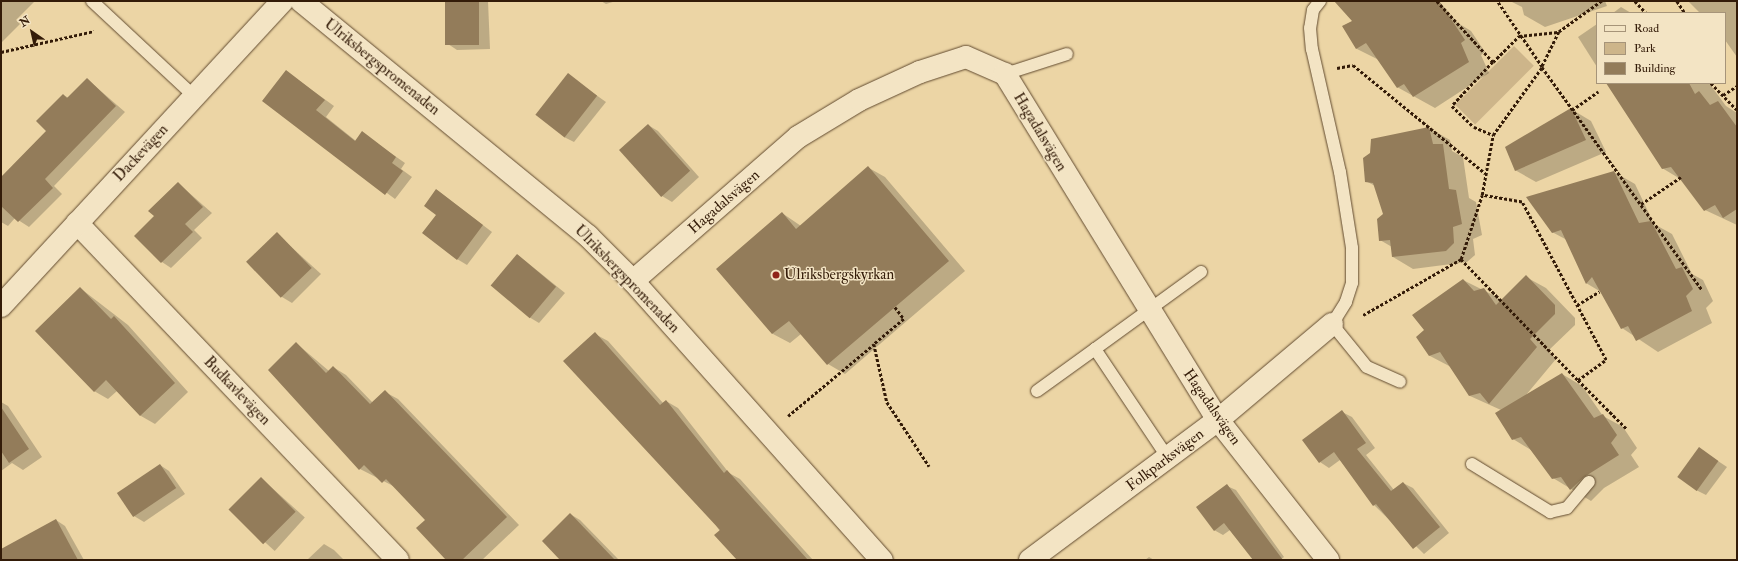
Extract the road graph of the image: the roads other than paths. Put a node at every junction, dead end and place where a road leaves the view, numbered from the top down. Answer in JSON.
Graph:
{"nodes":[{"id":1,"x":92,"y":1,"type":"edge"},
{"id":2,"x":282,"y":1,"type":"edge"},
{"id":3,"x":301,"y":1,"type":"edge"},
{"id":4,"x":1320,"y":1,"type":"edge"},
{"id":5,"x":1067,"y":54,"type":"dead end"},
{"id":6,"x":1005,"y":74,"type":"junction"},
{"id":7,"x":194,"y":96,"type":"junction"},
{"id":8,"x":77,"y":223,"type":"junction"},
{"id":9,"x":1201,"y":272,"type":"dead end"},
{"id":10,"x":633,"y":281,"type":"junction"},
{"id":11,"x":1,"y":306,"type":"edge"},
{"id":12,"x":1148,"y":310,"type":"junction"},
{"id":13,"x":1332,"y":324,"type":"junction"},
{"id":14,"x":1095,"y":349,"type":"junction"},
{"id":15,"x":1400,"y":382,"type":"dead end"},
{"id":16,"x":1037,"y":390,"type":"dead end"},
{"id":17,"x":1218,"y":420,"type":"junction"},
{"id":18,"x":1168,"y":458,"type":"junction"},
{"id":19,"x":1472,"y":464,"type":"dead end"},
{"id":20,"x":1589,"y":482,"type":"dead end"},
{"id":21,"x":398,"y":560,"type":"edge"},
{"id":22,"x":882,"y":560,"type":"edge"},
{"id":23,"x":1030,"y":560,"type":"edge"},
{"id":24,"x":1328,"y":560,"type":"edge"}],
"edges":[{"from":1,"to":7,"type":"lane"},
{"from":2,"to":7,"type":"street","name":"Dackevägen"},
{"from":3,"to":10,"type":"street","name":"Ulriksbergspromenaden"},
{"from":4,"to":13,"type":"lane"},
{"from":5,"to":6,"type":"lane"},
{"from":6,"to":10,"type":"street","name":"Hagadalsvägen"},
{"from":6,"to":12,"type":"street","name":"Hagadalsvägen"},
{"from":7,"to":8,"type":"street","name":"Dackevägen"},
{"from":8,"to":11,"type":"street","name":"Dackevägen"},
{"from":8,"to":21,"type":"street","name":"Budkavlevägen"},
{"from":9,"to":12,"type":"lane"},
{"from":10,"to":22,"type":"street","name":"Ulriksbergspromenaden"},
{"from":12,"to":14,"type":"lane"},
{"from":12,"to":17,"type":"street","name":"Hagadalsvägen"},
{"from":13,"to":15,"type":"lane"},
{"from":13,"to":17,"type":"street","name":"Folkparksvägen"},
{"from":14,"to":16,"type":"lane"},
{"from":14,"to":18,"type":"lane"},
{"from":17,"to":18,"type":"street","name":"Folkparksvägen"},
{"from":17,"to":24,"type":"street","name":"Hagadalsvägen"},
{"from":18,"to":23,"type":"street","name":"Folkparksvägen"},
{"from":19,"to":20,"type":"lane"}]}
